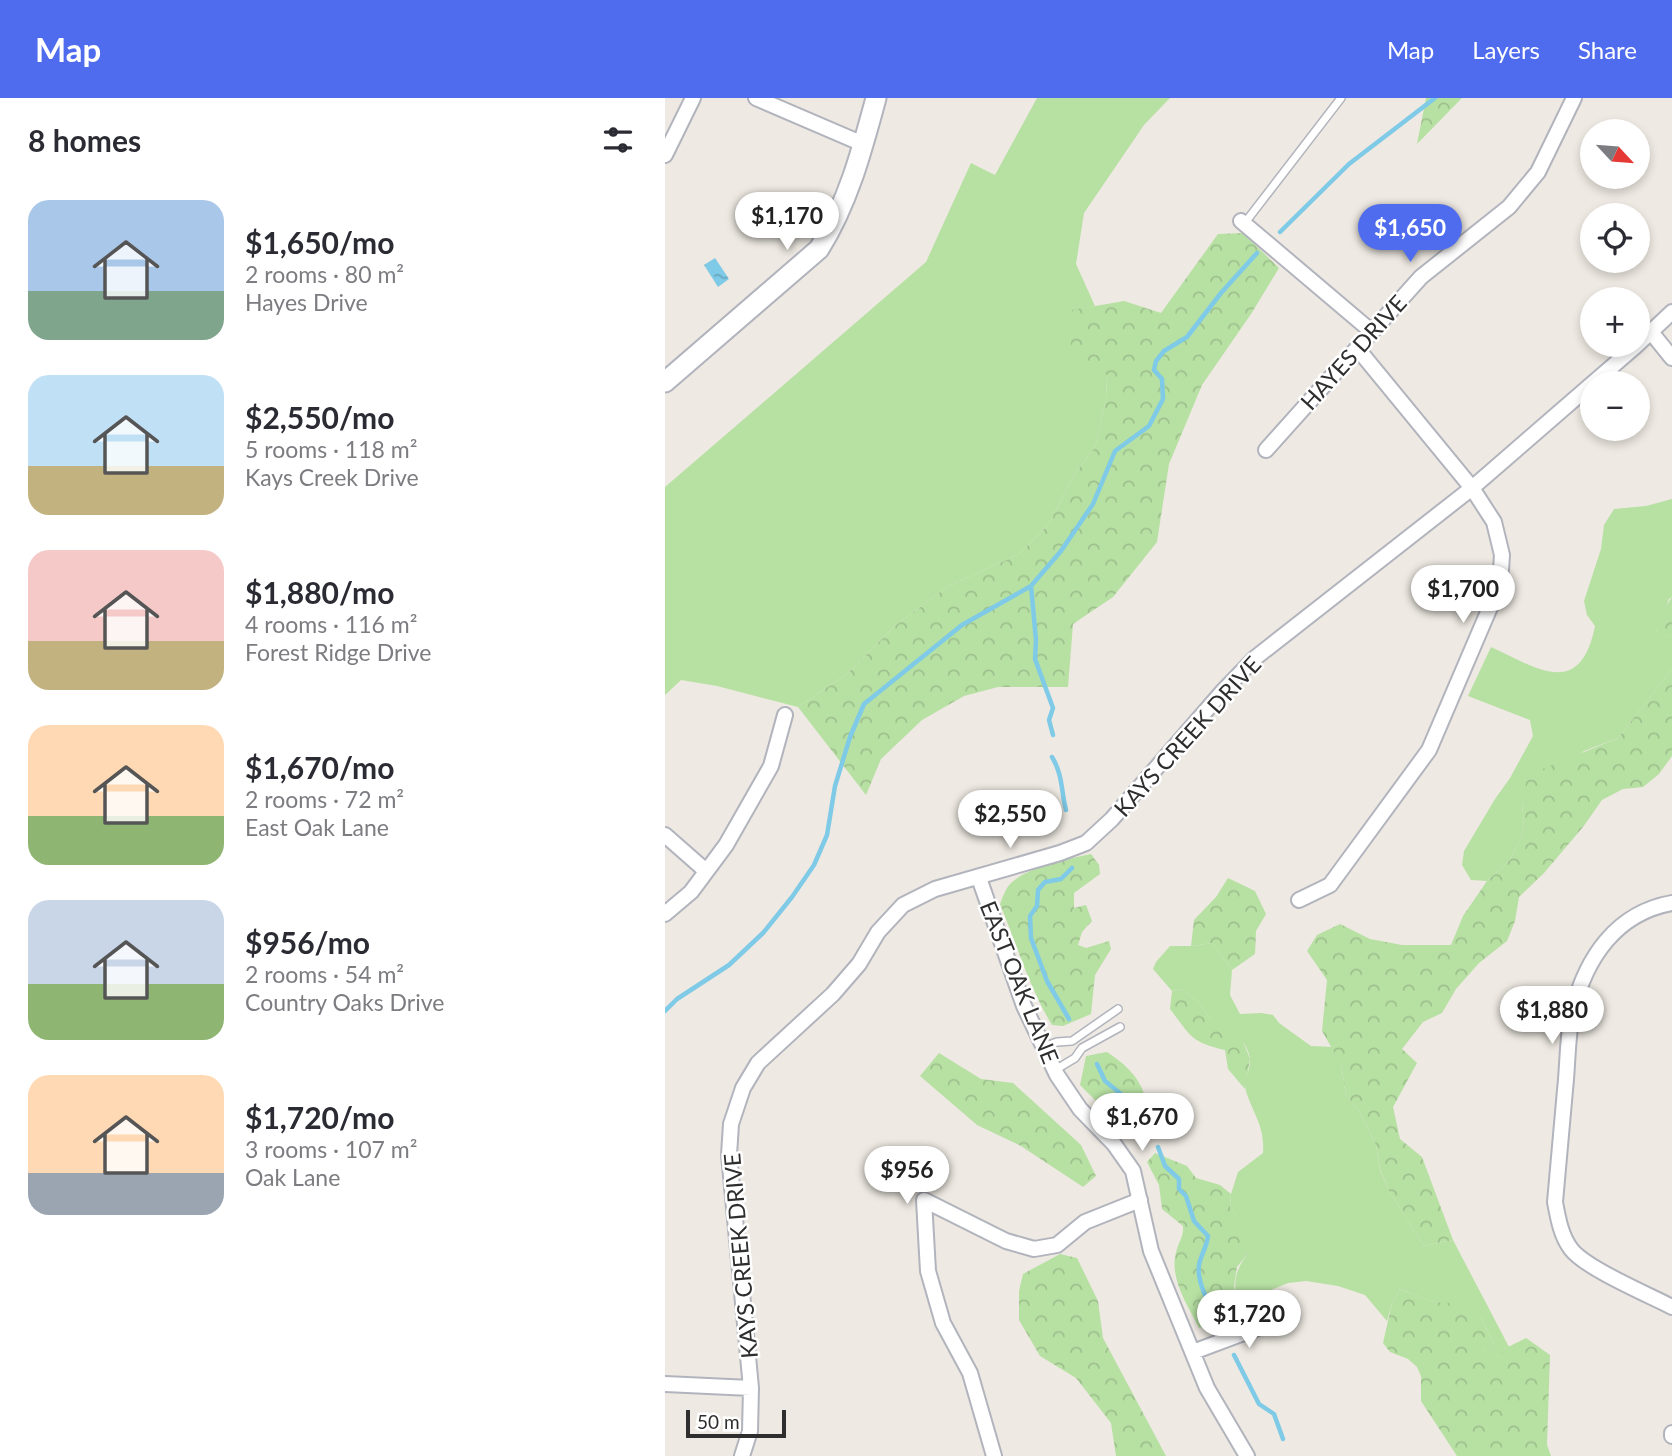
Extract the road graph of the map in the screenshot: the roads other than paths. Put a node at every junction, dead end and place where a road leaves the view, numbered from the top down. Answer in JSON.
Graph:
{"nodes":[{"id":1,"x":693,"y":98,"type":"edge"},
{"id":2,"x":756,"y":98,"type":"edge"},
{"id":3,"x":876,"y":98,"type":"edge"},
{"id":4,"x":1341,"y":98,"type":"edge"},
{"id":5,"x":1574,"y":98,"type":"edge"},
{"id":6,"x":863,"y":144,"type":"junction"},
{"id":7,"x":665,"y":155,"type":"edge"},
{"id":8,"x":1243,"y":222,"type":"joint"},
{"id":9,"x":1672,"y":312,"type":"edge"},
{"id":10,"x":1371,"y":331,"type":"junction"},
{"id":11,"x":1651,"y":332,"type":"joint"},
{"id":12,"x":1357,"y":348,"type":"junction"},
{"id":13,"x":1622,"y":357,"type":"edge"},
{"id":14,"x":1672,"y":358,"type":"edge"},
{"id":15,"x":1607,"y":371,"type":"edge"},
{"id":16,"x":665,"y":382,"type":"edge"},
{"id":17,"x":1580,"y":394,"type":"edge"},
{"id":18,"x":1266,"y":450,"type":"dead end"},
{"id":19,"x":1472,"y":488,"type":"junction"},
{"id":20,"x":785,"y":715,"type":"dead end"},
{"id":21,"x":665,"y":835,"type":"edge"},
{"id":22,"x":706,"y":871,"type":"junction"},
{"id":23,"x":979,"y":878,"type":"junction"},
{"id":24,"x":1299,"y":900,"type":"dead end"},
{"id":25,"x":1672,"y":903,"type":"edge"},
{"id":26,"x":665,"y":914,"type":"edge"},
{"id":27,"x":1118,"y":1009,"type":"dead end"},
{"id":28,"x":1120,"y":1027,"type":"dead end"},
{"id":29,"x":1043,"y":1047,"type":"junction"},
{"id":30,"x":1054,"y":1070,"type":"junction"},
{"id":31,"x":1140,"y":1199,"type":"junction"},
{"id":32,"x":1672,"y":1307,"type":"edge"},
{"id":33,"x":1292,"y":1315,"type":"dead end"},
{"id":34,"x":1193,"y":1352,"type":"junction"},
{"id":35,"x":665,"y":1384,"type":"edge"},
{"id":36,"x":751,"y":1388,"type":"junction"},
{"id":37,"x":743,"y":1456,"type":"edge"},
{"id":38,"x":994,"y":1456,"type":"edge"},
{"id":39,"x":1247,"y":1456,"type":"edge"}],
"edges":[{"from":1,"to":7,"type":"street"},
{"from":2,"to":6,"type":"street"},
{"from":3,"to":6,"type":"street"},
{"from":4,"to":8,"type":"lane"},
{"from":5,"to":10,"type":"street","name":"HAYES DRIVE"},
{"from":6,"to":16,"type":"street"},
{"from":8,"to":10,"type":"street"},
{"from":9,"to":11,"type":"street","name":"KAYS CREEK DRIVE"},
{"from":10,"to":12,"type":"street","name":"HAYES DRIVE"},
{"from":11,"to":14,"type":"street"},
{"from":12,"to":18,"type":"street","name":"HAYES DRIVE"},
{"from":12,"to":19,"type":"street"},
{"from":13,"to":15,"type":"street","name":"KAYS CREEK DRIVE"},
{"from":17,"to":19,"type":"street","name":"KAYS CREEK DRIVE"},
{"from":19,"to":23,"type":"street","name":"KAYS CREEK DRIVE"},
{"from":19,"to":24,"type":"street"},
{"from":20,"to":22,"type":"street"},
{"from":21,"to":22,"type":"street"},
{"from":22,"to":26,"type":"street"},
{"from":23,"to":29,"type":"street","name":"EAST OAK LANE"},
{"from":23,"to":36,"type":"street","name":"KAYS CREEK DRIVE"},
{"from":25,"to":32,"type":"street"},
{"from":27,"to":29,"type":"lane"},
{"from":28,"to":30,"type":"lane"},
{"from":29,"to":30,"type":"street","name":"EAST OAK LANE"},
{"from":30,"to":31,"type":"street","name":"EAST OAK LANE"},
{"from":31,"to":34,"type":"street","name":"EAST OAK LANE"},
{"from":31,"to":38,"type":"street"},
{"from":33,"to":34,"type":"street"},
{"from":34,"to":39,"type":"street","name":"EAST OAK LANE"},
{"from":35,"to":36,"type":"street"},
{"from":36,"to":37,"type":"street","name":"KAYS CREEK DRIVE"}]}
